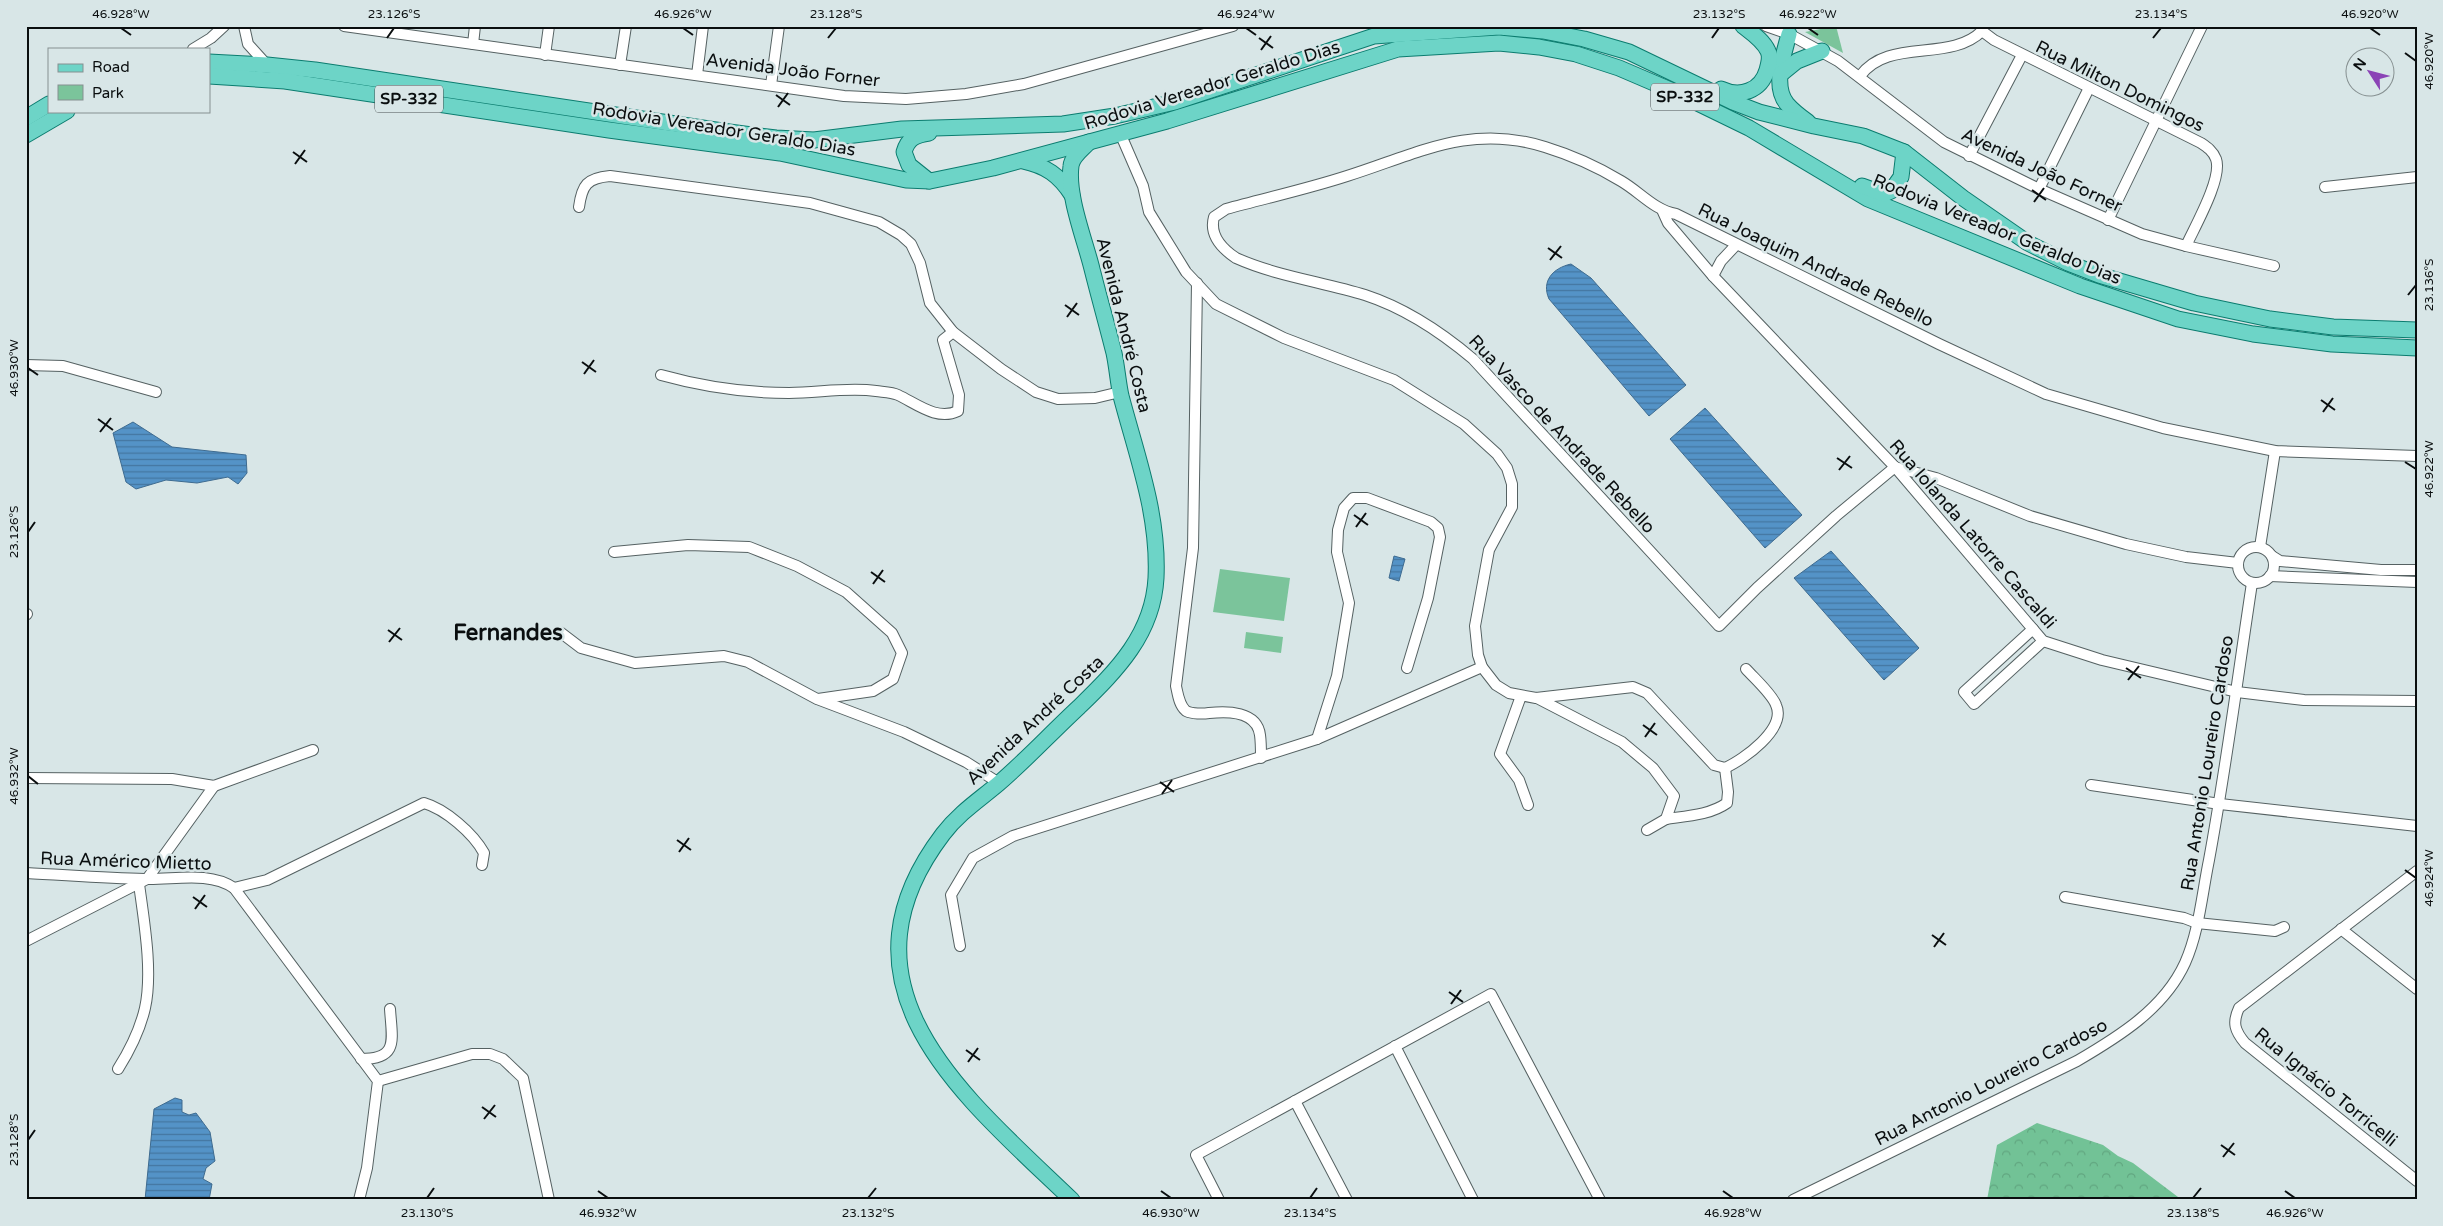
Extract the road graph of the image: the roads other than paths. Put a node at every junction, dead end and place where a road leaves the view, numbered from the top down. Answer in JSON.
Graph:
{"nodes":[{"id":1,"x":224,"y":26,"type":"edge"},
{"id":2,"x":244,"y":26,"type":"edge"},
{"id":3,"x":344,"y":26,"type":"edge"},
{"id":4,"x":474,"y":26,"type":"edge"},
{"id":5,"x":549,"y":26,"type":"edge"},
{"id":6,"x":626,"y":26,"type":"edge"},
{"id":7,"x":703,"y":26,"type":"edge"},
{"id":8,"x":779,"y":26,"type":"edge"},
{"id":9,"x":1233,"y":26,"type":"edge"},
{"id":10,"x":1744,"y":26,"type":"edge"},
{"id":11,"x":2202,"y":26,"type":"edge"},
{"id":12,"x":1777,"y":29,"type":"edge"},
{"id":13,"x":1981,"y":29,"type":"edge"},
{"id":14,"x":396,"y":30,"type":"edge"},
{"id":15,"x":472,"y":44,"type":"junction"},
{"id":16,"x":195,"y":48,"type":"edge"},
{"id":17,"x":1822,"y":51,"type":"junction"},
{"id":18,"x":545,"y":55,"type":"junction"},
{"id":19,"x":2022,"y":55,"type":"junction"},
{"id":20,"x":210,"y":62,"type":"edge"},
{"id":21,"x":267,"y":65,"type":"junction"},
{"id":22,"x":620,"y":65,"type":"junction"},
{"id":23,"x":1782,"y":74,"type":"junction"},
{"id":24,"x":697,"y":75,"type":"junction"},
{"id":25,"x":210,"y":76,"type":"edge"},
{"id":26,"x":1860,"y":76,"type":"junction"},
{"id":27,"x":1692,"y":83,"type":"junction"},
{"id":28,"x":771,"y":85,"type":"junction"},
{"id":29,"x":2089,"y":88,"type":"junction"},
{"id":30,"x":48,"y":105,"type":"edge"},
{"id":31,"x":65,"y":112,"type":"edge"},
{"id":32,"x":26,"y":118,"type":"edge"},
{"id":33,"x":2156,"y":121,"type":"junction"},
{"id":34,"x":1814,"y":126,"type":"junction"},
{"id":35,"x":952,"y":127,"type":"junction"},
{"id":36,"x":26,"y":134,"type":"edge"},
{"id":37,"x":1120,"y":134,"type":"junction"},
{"id":38,"x":1090,"y":141,"type":"junction"},
{"id":39,"x":1904,"y":152,"type":"junction"},
{"id":40,"x":1969,"y":156,"type":"junction"},
{"id":41,"x":1022,"y":160,"type":"junction"},
{"id":42,"x":2417,"y":177,"type":"edge"},
{"id":43,"x":1836,"y":180,"type":"junction"},
{"id":44,"x":930,"y":181,"type":"junction"},
{"id":45,"x":2325,"y":187,"type":"dead end"},
{"id":46,"x":2038,"y":190,"type":"junction"},
{"id":47,"x":1074,"y":198,"type":"junction"},
{"id":48,"x":579,"y":207,"type":"dead end"},
{"id":49,"x":1664,"y":212,"type":"junction"},
{"id":50,"x":1214,"y":217,"type":"joint"},
{"id":51,"x":2108,"y":220,"type":"junction"},
{"id":52,"x":1736,"y":245,"type":"junction"},
{"id":53,"x":2186,"y":246,"type":"junction"},
{"id":54,"x":2274,"y":266,"type":"dead end"},
{"id":55,"x":1713,"y":276,"type":"junction"},
{"id":56,"x":1197,"y":283,"type":"junction"},
{"id":57,"x":2417,"y":330,"type":"edge"},
{"id":58,"x":953,"y":332,"type":"junction"},
{"id":59,"x":2417,"y":348,"type":"edge"},
{"id":60,"x":26,"y":365,"type":"edge"},
{"id":61,"x":661,"y":375,"type":"dead end"},
{"id":62,"x":156,"y":392,"type":"dead end"},
{"id":63,"x":1120,"y":392,"type":"junction"},
{"id":64,"x":2275,"y":451,"type":"junction"},
{"id":65,"x":2417,"y":456,"type":"edge"},
{"id":66,"x":1895,"y":467,"type":"junction"},
{"id":67,"x":2260,"y":547,"type":"junction"},
{"id":68,"x":614,"y":552,"type":"dead end"},
{"id":69,"x":2272,"y":556,"type":"junction"},
{"id":70,"x":2238,"y":563,"type":"junction"},
{"id":71,"x":2417,"y":570,"type":"edge"},
{"id":72,"x":2270,"y":576,"type":"junction"},
{"id":73,"x":2417,"y":582,"type":"edge"},
{"id":74,"x":2252,"y":583,"type":"junction"},
{"id":75,"x":2033,"y":629,"type":"junction"},
{"id":76,"x":560,"y":632,"type":"dead end"},
{"id":77,"x":2043,"y":642,"type":"junction"},
{"id":78,"x":1482,"y":667,"type":"junction"},
{"id":79,"x":1407,"y":668,"type":"dead end"},
{"id":80,"x":1746,"y":669,"type":"dead end"},
{"id":81,"x":2237,"y":692,"type":"junction"},
{"id":82,"x":1521,"y":696,"type":"junction"},
{"id":83,"x":1536,"y":698,"type":"junction"},
{"id":84,"x":817,"y":699,"type":"junction"},
{"id":85,"x":2417,"y":701,"type":"edge"},
{"id":86,"x":1316,"y":739,"type":"junction"},
{"id":87,"x":313,"y":750,"type":"dead end"},
{"id":88,"x":1261,"y":758,"type":"junction"},
{"id":89,"x":1725,"y":768,"type":"junction"},
{"id":90,"x":26,"y":778,"type":"edge"},
{"id":91,"x":999,"y":783,"type":"junction"},
{"id":92,"x":2092,"y":785,"type":"dead end"},
{"id":93,"x":214,"y":786,"type":"junction"},
{"id":94,"x":2220,"y":804,"type":"junction"},
{"id":95,"x":1528,"y":805,"type":"dead end"},
{"id":96,"x":1666,"y":819,"type":"junction"},
{"id":97,"x":2417,"y":826,"type":"edge"},
{"id":98,"x":1647,"y":830,"type":"dead end"},
{"id":99,"x":482,"y":864,"type":"dead end"},
{"id":100,"x":2417,"y":871,"type":"edge"},
{"id":101,"x":26,"y":874,"type":"edge"},
{"id":102,"x":143,"y":882,"type":"junction"},
{"id":103,"x":234,"y":888,"type":"junction"},
{"id":104,"x":2065,"y":898,"type":"dead end"},
{"id":105,"x":2197,"y":923,"type":"junction"},
{"id":106,"x":2284,"y":927,"type":"dead end"},
{"id":107,"x":2342,"y":929,"type":"junction"},
{"id":108,"x":26,"y":941,"type":"edge"},
{"id":109,"x":960,"y":946,"type":"dead end"},
{"id":110,"x":2417,"y":989,"type":"edge"},
{"id":111,"x":390,"y":1009,"type":"dead end"},
{"id":112,"x":1395,"y":1046,"type":"junction"},
{"id":113,"x":361,"y":1059,"type":"junction"},
{"id":114,"x":118,"y":1069,"type":"dead end"},
{"id":115,"x":378,"y":1081,"type":"junction"},
{"id":116,"x":1295,"y":1101,"type":"junction"},
{"id":117,"x":2417,"y":1181,"type":"edge"},
{"id":118,"x":359,"y":1200,"type":"edge"},
{"id":119,"x":549,"y":1200,"type":"edge"},
{"id":120,"x":1072,"y":1200,"type":"edge"},
{"id":121,"x":1219,"y":1200,"type":"edge"},
{"id":122,"x":1347,"y":1200,"type":"edge"},
{"id":123,"x":1473,"y":1200,"type":"edge"},
{"id":124,"x":1600,"y":1200,"type":"edge"},
{"id":125,"x":1793,"y":1200,"type":"edge"}],
"edges":[{"from":1,"to":16,"type":"street"},
{"from":2,"to":21,"type":"street"},
{"from":3,"to":14,"type":"street","name":"Avenida João Forner"},
{"from":4,"to":15,"type":"street"},
{"from":5,"to":18,"type":"street"},
{"from":6,"to":22,"type":"street"},
{"from":7,"to":24,"type":"street"},
{"from":8,"to":28,"type":"street"},
{"from":9,"to":28,"type":"street","name":"Avenida João Forner"},
{"from":10,"to":27,"type":"main road"},
{"from":11,"to":33,"type":"street"},
{"from":12,"to":17,"type":"street","name":"Avenida João Forner"},
{"from":12,"to":23,"type":"main road"},
{"from":13,"to":19,"type":"street","name":"Rua Milton Domingos"},
{"from":13,"to":26,"type":"street"},
{"from":14,"to":15,"type":"street","name":"Avenida João Forner"},
{"from":15,"to":18,"type":"street","name":"Avenida João Forner"},
{"from":17,"to":23,"type":"main road"},
{"from":17,"to":26,"type":"street","name":"Avenida João Forner"},
{"from":18,"to":22,"type":"street","name":"Avenida João Forner"},
{"from":19,"to":29,"type":"street","name":"Rua Milton Domingos"},
{"from":19,"to":40,"type":"street"},
{"from":20,"to":21,"type":"main road","name":"Rodovia Vereador Geraldo Dias","number":"SP-332"},
{"from":21,"to":35,"type":"main road","name":"Rodovia Vereador Geraldo Dias","number":"SP-332"},
{"from":22,"to":24,"type":"street","name":"Avenida João Forner"},
{"from":23,"to":34,"type":"main road"},
{"from":24,"to":28,"type":"street","name":"Avenida João Forner"},
{"from":25,"to":44,"type":"main road","name":"Rodovia Vereador Geraldo Dias","number":"SP-332"},
{"from":26,"to":40,"type":"street","name":"Avenida João Forner"},
{"from":27,"to":34,"type":"main road","name":"Rodovia Vereador Geraldo Dias","number":"SP-332"},
{"from":27,"to":35,"type":"main road","name":"Rodovia Vereador Geraldo Dias","number":"SP-332"},
{"from":29,"to":33,"type":"street","name":"Rua Milton Domingos"},
{"from":29,"to":46,"type":"street"},
{"from":30,"to":32,"type":"main road"},
{"from":31,"to":36,"type":"main road"},
{"from":33,"to":51,"type":"street"},
{"from":33,"to":53,"type":"street","name":"Rua Milton Domingos"},
{"from":34,"to":39,"type":"main road","name":"Rodovia Vereador Geraldo Dias","number":"SP-332"},
{"from":35,"to":44,"type":"main road"},
{"from":37,"to":38,"type":"main road","name":"Rodovia Vereador Geraldo Dias","number":"SP-332"},
{"from":37,"to":43,"type":"main road","name":"Rodovia Vereador Geraldo Dias","number":"SP-332"},
{"from":37,"to":56,"type":"street"},
{"from":38,"to":41,"type":"main road","name":"Rodovia Vereador Geraldo Dias","number":"SP-332"},
{"from":38,"to":47,"type":"main road","name":"Avenida André Costa"},
{"from":39,"to":43,"type":"main road"},
{"from":39,"to":57,"type":"main road","name":"Rodovia Vereador Geraldo Dias","number":"SP-332"},
{"from":40,"to":46,"type":"street","name":"Avenida João Forner"},
{"from":41,"to":44,"type":"main road","name":"Rodovia Vereador Geraldo Dias","number":"SP-332"},
{"from":41,"to":47,"type":"main road","name":"Avenida André Costa"},
{"from":42,"to":45,"type":"street"},
{"from":43,"to":59,"type":"main road","name":"Rodovia Vereador Geraldo Dias","number":"SP-332"},
{"from":46,"to":51,"type":"street","name":"Avenida João Forner"},
{"from":47,"to":63,"type":"main road","name":"Avenida André Costa"},
{"from":48,"to":58,"type":"street"},
{"from":49,"to":50,"type":"street","name":"Rua Joaquim Andrade Rebello"},
{"from":49,"to":52,"type":"street","name":"Rua Joaquim Andrade Rebello"},
{"from":49,"to":55,"type":"street","name":"Rua Iolanda Latorre Cascaldi"},
{"from":50,"to":66,"type":"street","name":"Rua Vasco de Andrade Rebello"},
{"from":51,"to":53,"type":"street","name":"Avenida João Forner"},
{"from":52,"to":55,"type":"street"},
{"from":52,"to":64,"type":"street","name":"Rua Joaquim Andrade Rebello"},
{"from":53,"to":54,"type":"street","name":"Avenida João Forner"},
{"from":55,"to":66,"type":"street","name":"Rua Iolanda Latorre Cascaldi"},
{"from":56,"to":78,"type":"street"},
{"from":56,"to":88,"type":"street"},
{"from":58,"to":61,"type":"street"},
{"from":58,"to":63,"type":"street"},
{"from":60,"to":62,"type":"street"},
{"from":63,"to":91,"type":"main road","name":"Avenida André Costa"},
{"from":64,"to":65,"type":"street","name":"Rua Joaquim Andrade Rebello"},
{"from":64,"to":67,"type":"street"},
{"from":66,"to":70,"type":"street"},
{"from":66,"to":75,"type":"street","name":"Rua Iolanda Latorre Cascaldi"},
{"from":67,"to":69,"type":"street"},
{"from":67,"to":70,"type":"street"},
{"from":68,"to":84,"type":"street"},
{"from":69,"to":71,"type":"street"},
{"from":69,"to":72,"type":"street"},
{"from":70,"to":74,"type":"street"},
{"from":72,"to":73,"type":"street"},
{"from":72,"to":74,"type":"street"},
{"from":74,"to":81,"type":"street","name":"Rua Antonio Loureiro Cardoso"},
{"from":75,"to":77,"type":"street","name":"Rua Iolanda Latorre Cascaldi"},
{"from":75,"to":77,"type":"street"},
{"from":76,"to":84,"type":"street"},
{"from":77,"to":81,"type":"street","name":"Rua Iolanda Latorre Cascaldi"},
{"from":78,"to":82,"type":"street"},
{"from":78,"to":86,"type":"street"},
{"from":79,"to":86,"type":"street"},
{"from":80,"to":89,"type":"street"},
{"from":81,"to":85,"type":"street","name":"Rua Iolanda Latorre Cascaldi"},
{"from":81,"to":94,"type":"street","name":"Rua Antonio Loureiro Cardoso"},
{"from":82,"to":83,"type":"street"},
{"from":82,"to":95,"type":"street"},
{"from":83,"to":89,"type":"street"},
{"from":83,"to":96,"type":"street"},
{"from":84,"to":91,"type":"street"},
{"from":86,"to":88,"type":"street"},
{"from":87,"to":93,"type":"street"},
{"from":88,"to":109,"type":"street"},
{"from":89,"to":96,"type":"street"},
{"from":90,"to":93,"type":"street"},
{"from":91,"to":120,"type":"main road","name":"Avenida André Costa"},
{"from":92,"to":94,"type":"street"},
{"from":93,"to":102,"type":"street"},
{"from":94,"to":97,"type":"street"},
{"from":94,"to":105,"type":"street","name":"Rua Antonio Loureiro Cardoso"},
{"from":96,"to":98,"type":"street"},
{"from":99,"to":103,"type":"street"},
{"from":100,"to":107,"type":"street"},
{"from":101,"to":102,"type":"street","name":"Rua Américo Mietto"},
{"from":102,"to":103,"type":"street","name":"Rua Américo Mietto"},
{"from":102,"to":108,"type":"street"},
{"from":102,"to":114,"type":"street"},
{"from":103,"to":113,"type":"street"},
{"from":104,"to":105,"type":"street"},
{"from":105,"to":106,"type":"street"},
{"from":105,"to":125,"type":"street","name":"Rua Antonio Loureiro Cardoso"},
{"from":107,"to":110,"type":"street"},
{"from":107,"to":117,"type":"street","name":"Rua Ignácio Torricelli"},
{"from":111,"to":113,"type":"street"},
{"from":112,"to":116,"type":"street"},
{"from":112,"to":123,"type":"street"},
{"from":112,"to":124,"type":"street"},
{"from":113,"to":115,"type":"street"},
{"from":115,"to":118,"type":"street"},
{"from":115,"to":119,"type":"street"},
{"from":116,"to":121,"type":"street"},
{"from":116,"to":122,"type":"street"}]}
